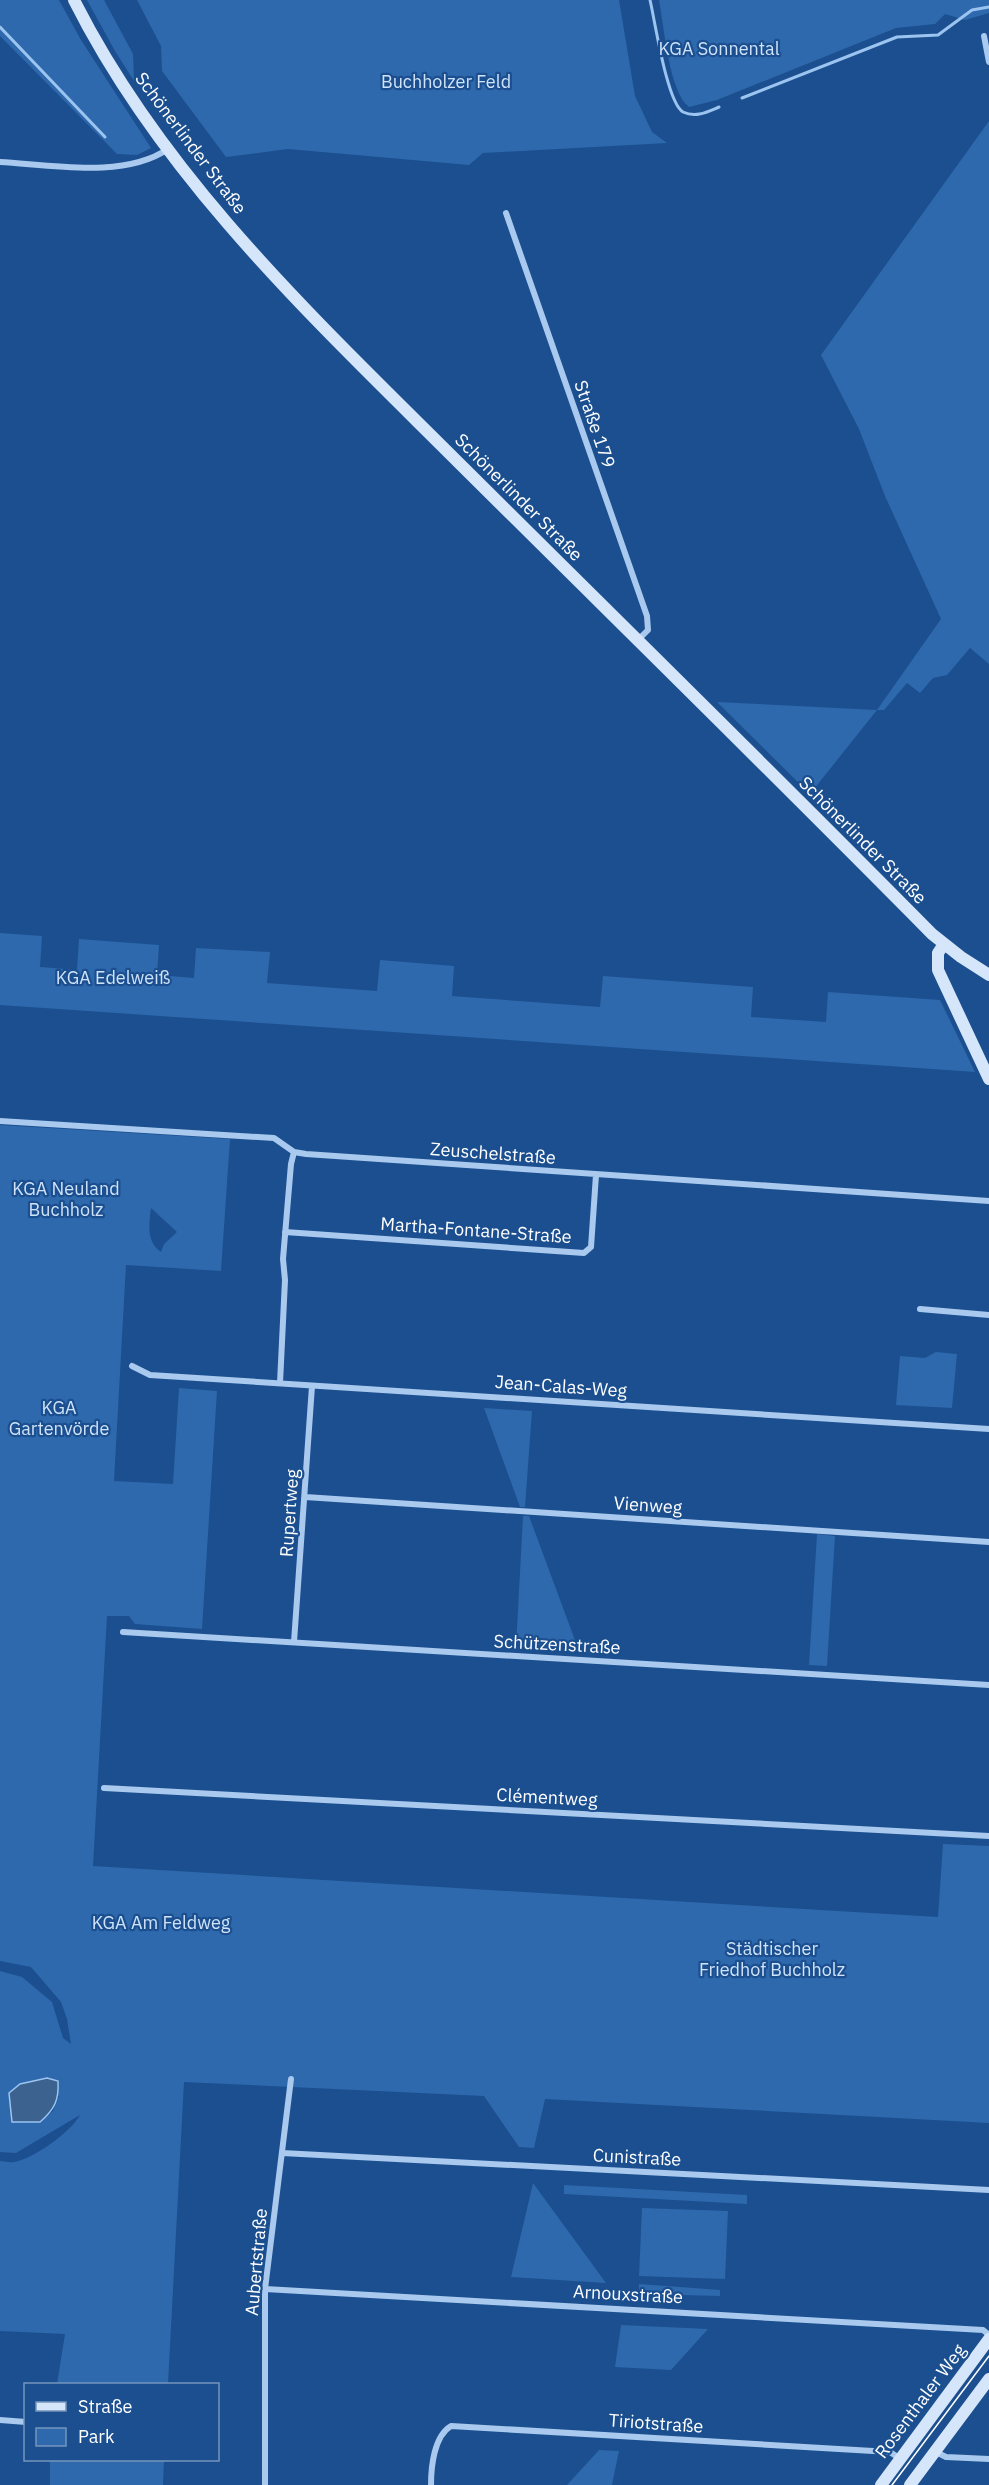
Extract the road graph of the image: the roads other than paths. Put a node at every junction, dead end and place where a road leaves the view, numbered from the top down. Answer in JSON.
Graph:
{"nodes":[{"id":1,"x":74,"y":0,"type":"edge"},
{"id":2,"x":984,"y":36,"type":"dead end"},
{"id":3,"x":989,"y":62,"type":"edge"},
{"id":4,"x":168,"y":149,"type":"junction"},
{"id":5,"x":0,"y":162,"type":"edge"},
{"id":6,"x":506,"y":213,"type":"dead end"},
{"id":7,"x":637,"y":641,"type":"junction"},
{"id":8,"x":944,"y":944,"type":"junction"},
{"id":9,"x":989,"y":975,"type":"edge"},
{"id":10,"x":989,"y":1079,"type":"edge"},
{"id":11,"x":0,"y":1121,"type":"edge"},
{"id":12,"x":294,"y":1152,"type":"junction"},
{"id":13,"x":596,"y":1175,"type":"junction"},
{"id":14,"x":989,"y":1201,"type":"edge"},
{"id":15,"x":285,"y":1232,"type":"junction"},
{"id":16,"x":920,"y":1309,"type":"dead end"},
{"id":17,"x":989,"y":1315,"type":"edge"},
{"id":18,"x":132,"y":1366,"type":"dead end"},
{"id":19,"x":280,"y":1383,"type":"junction"},
{"id":20,"x":312,"y":1386,"type":"junction"},
{"id":21,"x":989,"y":1429,"type":"edge"},
{"id":22,"x":305,"y":1497,"type":"junction"},
{"id":23,"x":989,"y":1542,"type":"edge"},
{"id":24,"x":123,"y":1632,"type":"dead end"},
{"id":25,"x":294,"y":1642,"type":"junction"},
{"id":26,"x":989,"y":1684,"type":"edge"},
{"id":27,"x":104,"y":1788,"type":"dead end"},
{"id":28,"x":989,"y":1836,"type":"edge"},
{"id":29,"x":291,"y":2079,"type":"dead end"},
{"id":30,"x":282,"y":2153,"type":"junction"},
{"id":31,"x":989,"y":2190,"type":"edge"},
{"id":32,"x":265,"y":2289,"type":"junction"},
{"id":33,"x":989,"y":2334,"type":"edge"},
{"id":34,"x":989,"y":2339,"type":"edge"},
{"id":35,"x":989,"y":2379,"type":"edge"},
{"id":36,"x":0,"y":2420,"type":"edge"},
{"id":37,"x":24,"y":2422,"type":"edge"},
{"id":38,"x":934,"y":2451,"type":"junction"},
{"id":39,"x":899,"y":2458,"type":"junction"},
{"id":40,"x":989,"y":2459,"type":"edge"},
{"id":41,"x":265,"y":2485,"type":"edge"},
{"id":42,"x":431,"y":2485,"type":"edge"},
{"id":43,"x":881,"y":2485,"type":"edge"},
{"id":44,"x":910,"y":2485,"type":"edge"}],
"edges":[{"from":1,"to":4,"type":"main road","name":"Schönerlinder Straße"},
{"from":2,"to":3,"type":"street"},
{"from":4,"to":5,"type":"street"},
{"from":4,"to":7,"type":"main road","name":"Schönerlinder Straße"},
{"from":6,"to":7,"type":"street","name":"Straße 179"},
{"from":7,"to":8,"type":"main road","name":"Schönerlinder Straße"},
{"from":8,"to":9,"type":"main road","name":"Schönerlinder Straße"},
{"from":8,"to":10,"type":"main road"},
{"from":11,"to":12,"type":"street","name":"Zeuschelstraße"},
{"from":12,"to":13,"type":"street","name":"Zeuschelstraße"},
{"from":12,"to":15,"type":"street"},
{"from":13,"to":14,"type":"street","name":"Zeuschelstraße"},
{"from":13,"to":15,"type":"street","name":"Martha-Fontane-Straße"},
{"from":15,"to":19,"type":"street"},
{"from":16,"to":17,"type":"street"},
{"from":18,"to":19,"type":"street","name":"Jean-Calas-Weg"},
{"from":19,"to":20,"type":"street","name":"Jean-Calas-Weg"},
{"from":20,"to":21,"type":"street","name":"Jean-Calas-Weg"},
{"from":20,"to":22,"type":"street","name":"Rupertweg"},
{"from":22,"to":23,"type":"street","name":"Vienweg"},
{"from":22,"to":25,"type":"street","name":"Rupertweg"},
{"from":24,"to":25,"type":"street","name":"Schützenstraße"},
{"from":25,"to":26,"type":"street","name":"Schützenstraße"},
{"from":27,"to":28,"type":"street","name":"Clémentweg"},
{"from":29,"to":30,"type":"street","name":"Aubertstraße"},
{"from":30,"to":31,"type":"street","name":"Cunistraße"},
{"from":30,"to":32,"type":"street","name":"Aubertstraße"},
{"from":32,"to":33,"type":"street","name":"Arnouxstraße"},
{"from":32,"to":41,"type":"street","name":"Aubertstraße"},
{"from":34,"to":39,"type":"main road","name":"Rosenthaler Weg"},
{"from":35,"to":38,"type":"main road"},
{"from":36,"to":37,"type":"street"},
{"from":38,"to":40,"type":"street"},
{"from":38,"to":44,"type":"main road"},
{"from":39,"to":42,"type":"street","name":"Tiriotstraße"},
{"from":39,"to":43,"type":"main road","name":"Rosenthaler Weg"}]}
